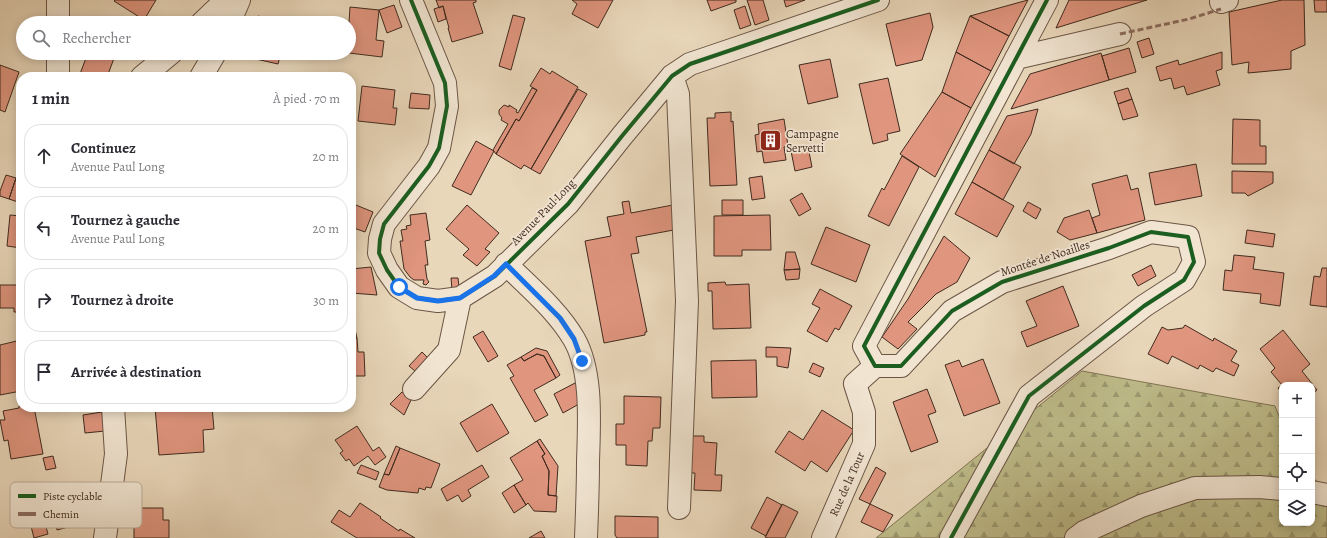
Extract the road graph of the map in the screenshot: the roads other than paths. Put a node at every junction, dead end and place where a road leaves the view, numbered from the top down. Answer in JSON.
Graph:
{"nodes":[{"id":1,"x":58,"y":0,"type":"edge"},
{"id":2,"x":226,"y":0,"type":"edge"},
{"id":3,"x":239,"y":0,"type":"edge"},
{"id":4,"x":411,"y":0,"type":"edge"},
{"id":5,"x":878,"y":0,"type":"edge"},
{"id":6,"x":1047,"y":0,"type":"edge"},
{"id":7,"x":58,"y":16,"type":"edge"},
{"id":8,"x":209,"y":16,"type":"edge"},
{"id":9,"x":232,"y":16,"type":"edge"},
{"id":10,"x":1120,"y":34,"type":"dead end"},
{"id":11,"x":1016,"y":58,"type":"junction"},
{"id":12,"x":58,"y":60,"type":"edge"},
{"id":13,"x":163,"y":60,"type":"edge"},
{"id":14,"x":211,"y":60,"type":"edge"},
{"id":15,"x":58,"y":72,"type":"edge"},
{"id":16,"x":148,"y":72,"type":"edge"},
{"id":17,"x":204,"y":72,"type":"edge"},
{"id":18,"x":672,"y":76,"type":"junction"},
{"id":19,"x":506,"y":264,"type":"junction"},
{"id":20,"x":460,"y":298,"type":"junction"},
{"id":21,"x":874,"y":366,"type":"junction"},
{"id":22,"x":414,"y":389,"type":"dead end"},
{"id":23,"x":113,"y":412,"type":"edge"},
{"id":24,"x":112,"y":482,"type":"edge"},
{"id":25,"x":1279,"y":489,"type":"edge"},
{"id":26,"x":1315,"y":493,"type":"edge"},
{"id":27,"x":1327,"y":495,"type":"edge"},
{"id":28,"x":679,"y":508,"type":"dead end"},
{"id":29,"x":106,"y":528,"type":"edge"},
{"id":30,"x":105,"y":538,"type":"edge"},
{"id":31,"x":586,"y":538,"type":"edge"},
{"id":32,"x":823,"y":538,"type":"edge"},
{"id":33,"x":951,"y":538,"type":"edge"},
{"id":34,"x":1076,"y":538,"type":"edge"}],
"edges":[{"from":1,"to":7,"type":"street"},
{"from":2,"to":8,"type":"street"},
{"from":3,"to":9,"type":"street"},
{"from":4,"to":20,"type":"street","name":"Avenue Paul Long"},
{"from":5,"to":18,"type":"street","name":"Avenue Paul Long"},
{"from":6,"to":11,"type":"street"},
{"from":10,"to":11,"type":"street"},
{"from":11,"to":21,"type":"street"},
{"from":12,"to":15,"type":"street"},
{"from":13,"to":16,"type":"street"},
{"from":14,"to":17,"type":"street"},
{"from":18,"to":19,"type":"street","name":"Avenue Paul Long"},
{"from":18,"to":28,"type":"street"},
{"from":19,"to":20,"type":"street","name":"Avenue Paul Long"},
{"from":19,"to":31,"type":"street"},
{"from":20,"to":22,"type":"street"},
{"from":21,"to":32,"type":"street","name":"Rue de la Tour"},
{"from":21,"to":33,"type":"street","name":"Montée de Noailles"},
{"from":23,"to":24,"type":"street"},
{"from":25,"to":34,"type":"street"},
{"from":26,"to":27,"type":"street"},
{"from":29,"to":30,"type":"street"}]}
